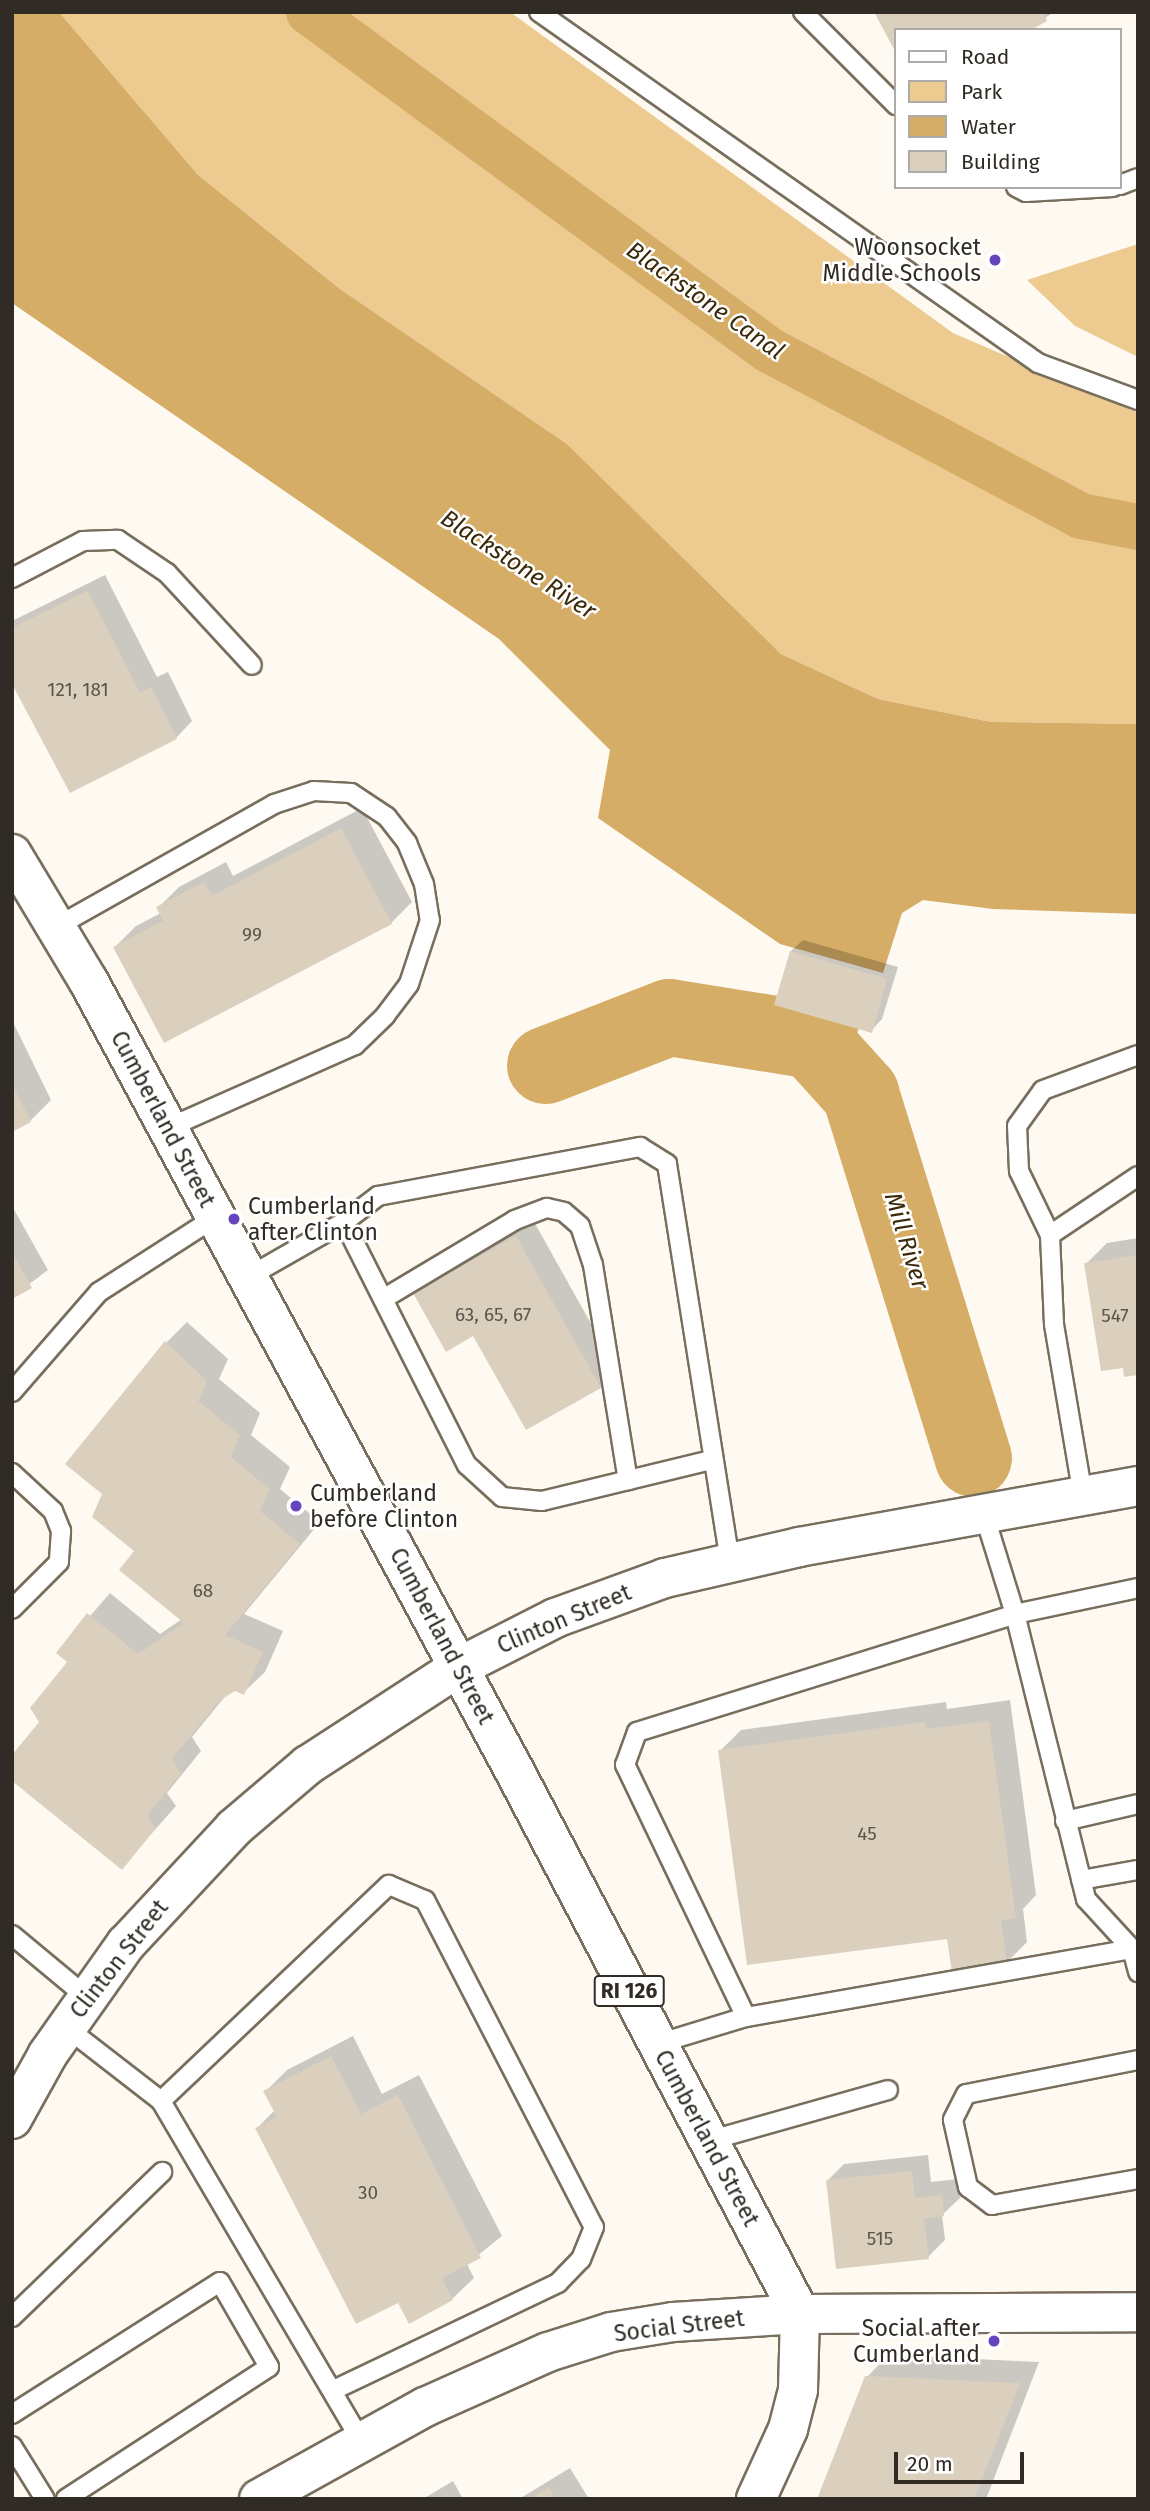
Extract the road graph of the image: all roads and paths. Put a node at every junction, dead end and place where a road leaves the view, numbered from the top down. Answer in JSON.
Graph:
{"nodes":[{"id":1,"x":539,"y":12,"type":"edge"},
{"id":2,"x":803,"y":12,"type":"edge"},
{"id":3,"x":894,"y":103,"type":"edge"},
{"id":4,"x":1020,"y":189,"type":"edge"},
{"id":5,"x":1078,"y":189,"type":"edge"},
{"id":6,"x":1138,"y":400,"type":"edge"},
{"id":7,"x":12,"y":578,"type":"edge"},
{"id":8,"x":252,"y":665,"type":"dead end"},
{"id":9,"x":12,"y":854,"type":"edge"},
{"id":10,"x":56,"y":928,"type":"junction"},
{"id":11,"x":1138,"y":1055,"type":"edge"},
{"id":12,"x":168,"y":1128,"type":"junction"},
{"id":13,"x":1138,"y":1176,"type":"edge"},
{"id":14,"x":216,"y":1217,"type":"junction"},
{"id":15,"x":344,"y":1222,"type":"junction"},
{"id":16,"x":1050,"y":1235,"type":"junction"},
{"id":17,"x":248,"y":1277,"type":"junction"},
{"id":18,"x":383,"y":1299,"type":"junction"},
{"id":19,"x":12,"y":1392,"type":"edge"},
{"id":20,"x":712,"y":1460,"type":"junction"},
{"id":21,"x":12,"y":1473,"type":"edge"},
{"id":22,"x":628,"y":1480,"type":"junction"},
{"id":23,"x":1138,"y":1486,"type":"edge"},
{"id":24,"x":1083,"y":1496,"type":"junction"},
{"id":25,"x":984,"y":1514,"type":"junction"},
{"id":26,"x":730,"y":1563,"type":"junction"},
{"id":27,"x":1138,"y":1588,"type":"edge"},
{"id":28,"x":12,"y":1609,"type":"edge"},
{"id":29,"x":1015,"y":1614,"type":"junction"},
{"id":30,"x":458,"y":1667,"type":"junction"},
{"id":31,"x":1138,"y":1804,"type":"edge"},
{"id":32,"x":1065,"y":1821,"type":"junction"},
{"id":33,"x":1138,"y":1870,"type":"edge"},
{"id":34,"x":1081,"y":1880,"type":"junction"},
{"id":35,"x":12,"y":1935,"type":"edge"},
{"id":36,"x":1132,"y":1949,"type":"junction"},
{"id":37,"x":1138,"y":1972,"type":"edge"},
{"id":38,"x":77,"y":2012,"type":"junction"},
{"id":39,"x":755,"y":2015,"type":"junction"},
{"id":40,"x":657,"y":2044,"type":"junction"},
{"id":41,"x":1138,"y":2060,"type":"edge"},
{"id":42,"x":888,"y":2090,"type":"dead end"},
{"id":43,"x":161,"y":2101,"type":"junction"},
{"id":44,"x":12,"y":2119,"type":"edge"},
{"id":45,"x":708,"y":2141,"type":"junction"},
{"id":46,"x":162,"y":2172,"type":"dead end"},
{"id":47,"x":1138,"y":2179,"type":"edge"},
{"id":48,"x":1138,"y":2312,"type":"edge"},
{"id":49,"x":800,"y":2314,"type":"junction"},
{"id":50,"x":12,"y":2317,"type":"edge"},
{"id":51,"x":334,"y":2390,"type":"junction"},
{"id":52,"x":12,"y":2414,"type":"edge"},
{"id":53,"x":360,"y":2439,"type":"junction"},
{"id":54,"x":12,"y":2446,"type":"edge"},
{"id":55,"x":45,"y":2499,"type":"edge"},
{"id":56,"x":66,"y":2499,"type":"edge"},
{"id":57,"x":259,"y":2499,"type":"edge"},
{"id":58,"x":756,"y":2499,"type":"edge"}],
"edges":[{"from":1,"to":6,"type":"lane"},
{"from":2,"to":3,"type":"lane"},
{"from":4,"to":5,"type":"lane"},
{"from":7,"to":8,"type":"lane"},
{"from":9,"to":10,"type":"main road","name":"Cumberland Street","number":"RI 126"},
{"from":10,"to":12,"type":"main road","name":"Cumberland Street","number":"RI 126"},
{"from":10,"to":12,"type":"lane"},
{"from":11,"to":16,"type":"lane"},
{"from":12,"to":14,"type":"main road","name":"Cumberland Street","number":"RI 126"},
{"from":13,"to":16,"type":"lane"},
{"from":14,"to":17,"type":"main road","name":"Cumberland Street","number":"RI 126"},
{"from":14,"to":19,"type":"lane"},
{"from":15,"to":17,"type":"lane"},
{"from":15,"to":18,"type":"lane"},
{"from":15,"to":20,"type":"lane"},
{"from":16,"to":24,"type":"lane"},
{"from":17,"to":30,"type":"main road","name":"Cumberland Street","number":"RI 126"},
{"from":18,"to":22,"type":"lane"},
{"from":18,"to":22,"type":"lane"},
{"from":20,"to":22,"type":"lane"},
{"from":20,"to":26,"type":"lane"},
{"from":21,"to":28,"type":"lane"},
{"from":23,"to":24,"type":"main road","name":"Clinton Street"},
{"from":24,"to":25,"type":"main road","name":"Clinton Street"},
{"from":25,"to":26,"type":"main road","name":"Clinton Street"},
{"from":25,"to":29,"type":"lane"},
{"from":26,"to":30,"type":"main road","name":"Clinton Street"},
{"from":27,"to":29,"type":"lane"},
{"from":29,"to":32,"type":"lane"},
{"from":29,"to":39,"type":"lane"},
{"from":30,"to":38,"type":"main road","name":"Clinton Street"},
{"from":30,"to":40,"type":"main road","name":"Cumberland Street","number":"RI 126"},
{"from":31,"to":32,"type":"lane"},
{"from":32,"to":34,"type":"lane"},
{"from":33,"to":34,"type":"lane"},
{"from":34,"to":36,"type":"lane"},
{"from":35,"to":38,"type":"lane"},
{"from":36,"to":37,"type":"lane"},
{"from":36,"to":39,"type":"lane"},
{"from":38,"to":43,"type":"lane"},
{"from":38,"to":44,"type":"main road","name":"Clinton Street"},
{"from":39,"to":40,"type":"lane"},
{"from":40,"to":45,"type":"main road","name":"Cumberland Street","number":"RI 126"},
{"from":41,"to":47,"type":"lane"},
{"from":42,"to":45,"type":"lane"},
{"from":43,"to":51,"type":"lane"},
{"from":43,"to":51,"type":"lane"},
{"from":45,"to":49,"type":"main road","name":"Cumberland Street","number":"RI 126"},
{"from":46,"to":50,"type":"lane"},
{"from":48,"to":49,"type":"main road","name":"Social Street"},
{"from":49,"to":53,"type":"main road","name":"Social Street"},
{"from":49,"to":58,"type":"main road"},
{"from":51,"to":53,"type":"lane"},
{"from":52,"to":56,"type":"lane"},
{"from":53,"to":57,"type":"main road","name":"Social Street"},
{"from":54,"to":55,"type":"lane"}]}
